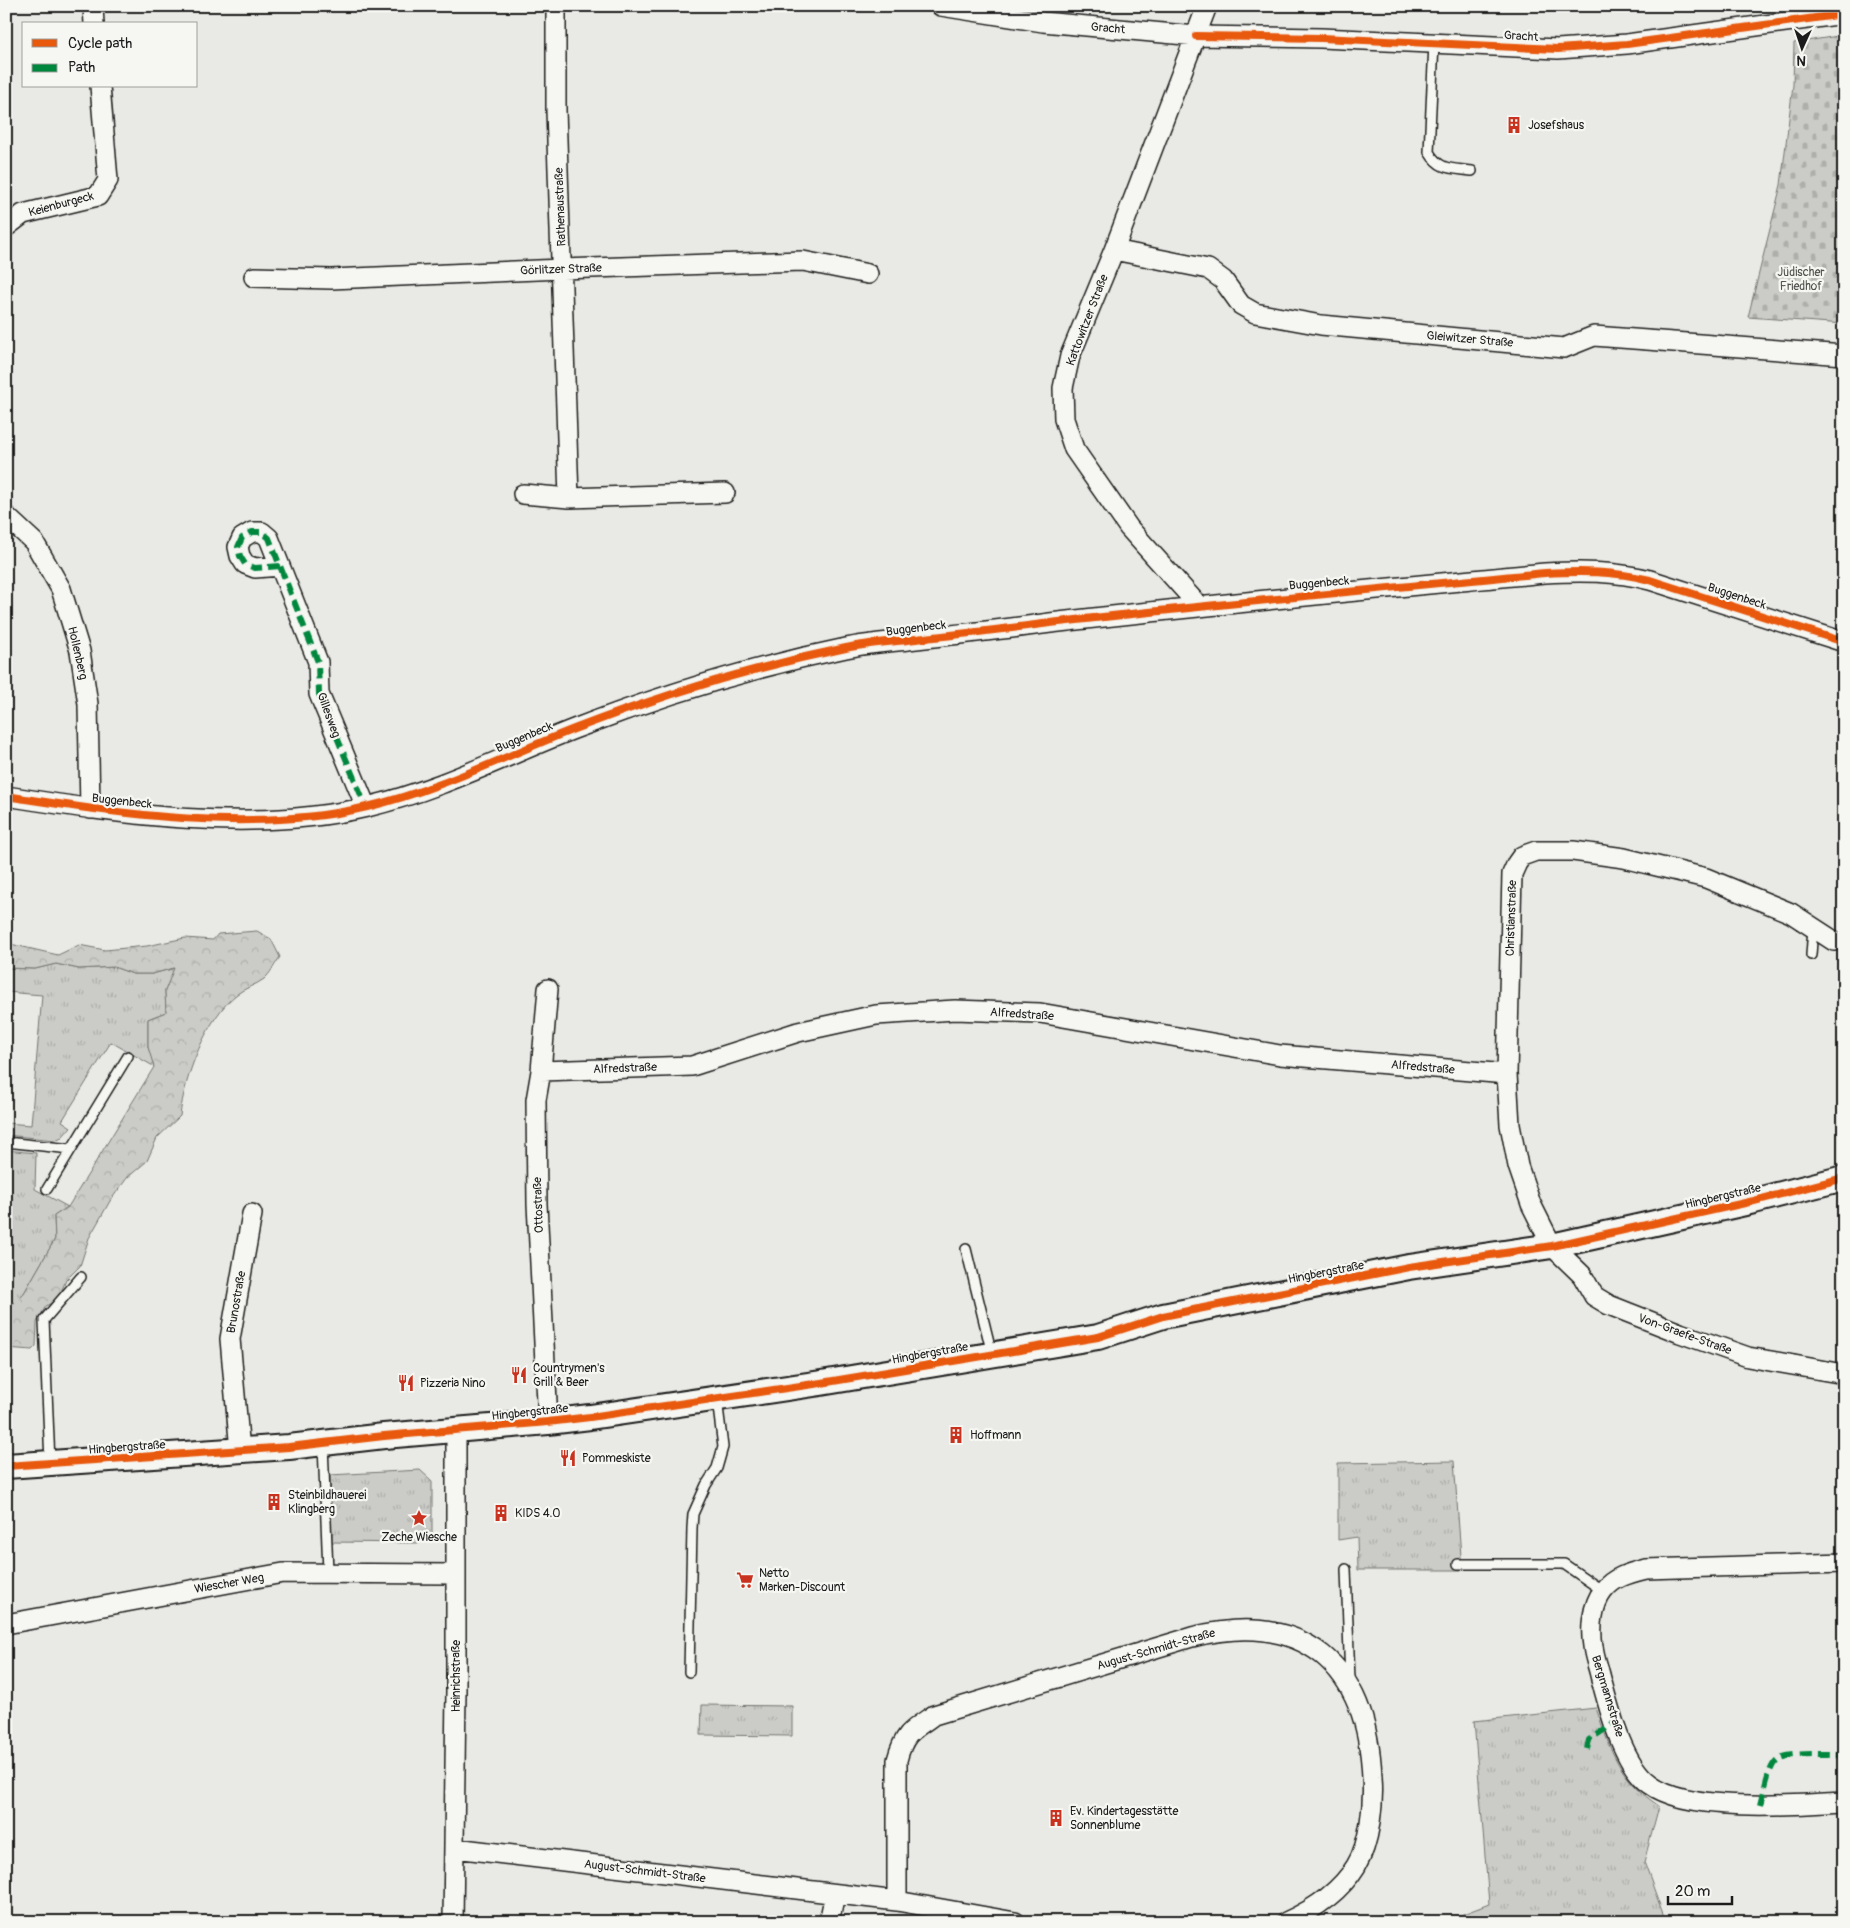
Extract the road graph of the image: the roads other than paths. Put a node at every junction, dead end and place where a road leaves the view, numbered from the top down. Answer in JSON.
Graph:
{"nodes":[{"id":1,"x":93,"y":6,"type":"edge"},
{"id":2,"x":556,"y":6,"type":"edge"},
{"id":3,"x":941,"y":6,"type":"edge"},
{"id":4,"x":1207,"y":6,"type":"edge"},
{"id":5,"x":1844,"y":14,"type":"edge"},
{"id":6,"x":94,"y":22,"type":"edge"},
{"id":7,"x":1196,"y":36,"type":"junction"},
{"id":8,"x":1434,"y":43,"type":"junction"},
{"id":9,"x":100,"y":88,"type":"edge"},
{"id":10,"x":1472,"y":171,"type":"dead end"},
{"id":11,"x":6,"y":227,"type":"edge"},
{"id":12,"x":1114,"y":250,"type":"junction"},
{"id":13,"x":562,"y":269,"type":"junction"},
{"id":14,"x":868,"y":274,"type":"dead end"},
{"id":15,"x":254,"y":277,"type":"dead end"},
{"id":16,"x":1844,"y":355,"type":"edge"},
{"id":17,"x":725,"y":493,"type":"dead end"},
{"id":18,"x":523,"y":494,"type":"dead end"},
{"id":19,"x":569,"y":498,"type":"junction"},
{"id":20,"x":6,"y":516,"type":"edge"},
{"id":21,"x":280,"y":566,"type":"dead end"},
{"id":22,"x":1199,"y":606,"type":"junction"},
{"id":23,"x":1844,"y":642,"type":"edge"},
{"id":24,"x":6,"y":796,"type":"edge"},
{"id":25,"x":366,"y":807,"type":"junction"},
{"id":26,"x":90,"y":809,"type":"junction"},
{"id":27,"x":1813,"y":928,"type":"junction"},
{"id":28,"x":1834,"y":941,"type":"dead end"},
{"id":29,"x":1812,"y":955,"type":"dead end"},
{"id":30,"x":548,"y":989,"type":"dead end"},
{"id":31,"x":128,"y":1056,"type":"dead end"},
{"id":32,"x":541,"y":1071,"type":"junction"},
{"id":33,"x":1507,"y":1074,"type":"junction"},
{"id":34,"x":6,"y":1142,"type":"edge"},
{"id":35,"x":71,"y":1149,"type":"junction"},
{"id":36,"x":1844,"y":1178,"type":"edge"},
{"id":37,"x":47,"y":1189,"type":"dead end"},
{"id":38,"x":252,"y":1214,"type":"dead end"},
{"id":39,"x":1552,"y":1246,"type":"junction"},
{"id":40,"x":966,"y":1249,"type":"dead end"},
{"id":41,"x":81,"y":1277,"type":"dead end"},
{"id":42,"x":992,"y":1354,"type":"junction"},
{"id":43,"x":1844,"y":1374,"type":"edge"},
{"id":44,"x":716,"y":1398,"type":"junction"},
{"id":45,"x":548,"y":1422,"type":"junction"},
{"id":46,"x":456,"y":1430,"type":"junction"},
{"id":47,"x":323,"y":1444,"type":"junction"},
{"id":48,"x":240,"y":1451,"type":"junction"},
{"id":49,"x":50,"y":1463,"type":"junction"},
{"id":50,"x":6,"y":1466,"type":"edge"},
{"id":51,"x":1844,"y":1563,"type":"edge"},
{"id":52,"x":1458,"y":1564,"type":"dead end"},
{"id":53,"x":1346,"y":1569,"type":"dead end"},
{"id":54,"x":328,"y":1572,"type":"junction"},
{"id":55,"x":455,"y":1574,"type":"junction"},
{"id":56,"x":1602,"y":1591,"type":"junction"},
{"id":57,"x":6,"y":1624,"type":"edge"},
{"id":58,"x":689,"y":1672,"type":"dead end"},
{"id":59,"x":1350,"y":1689,"type":"junction"},
{"id":60,"x":1844,"y":1802,"type":"edge"},
{"id":61,"x":455,"y":1848,"type":"junction"},
{"id":62,"x":835,"y":1894,"type":"junction"},
{"id":63,"x":898,"y":1901,"type":"junction"},
{"id":64,"x":970,"y":1918,"type":"edge"},
{"id":65,"x":453,"y":1922,"type":"edge"},
{"id":66,"x":829,"y":1922,"type":"edge"},
{"id":67,"x":1015,"y":1922,"type":"edge"},
{"id":68,"x":1286,"y":1922,"type":"edge"}],
"edges":[{"from":1,"to":6,"type":"street"},
{"from":2,"to":13,"type":"street","name":"Rathenaustraße"},
{"from":3,"to":7,"type":"street","name":"Gracht"},
{"from":4,"to":7,"type":"street","name":"Kattowitzer Straße"},
{"from":5,"to":8,"type":"street","name":"Gracht"},
{"from":7,"to":8,"type":"street","name":"Gracht"},
{"from":7,"to":12,"type":"street","name":"Kattowitzer Straße"},
{"from":8,"to":10,"type":"lane"},
{"from":9,"to":11,"type":"street","name":"Keienburgeck"},
{"from":12,"to":16,"type":"street","name":"Gleiwitzer Straße"},
{"from":12,"to":22,"type":"street","name":"Kattowitzer Straße"},
{"from":13,"to":14,"type":"street","name":"Görlitzer Straße"},
{"from":13,"to":15,"type":"street","name":"Görlitzer Straße"},
{"from":13,"to":19,"type":"street","name":"Rathenaustraße"},
{"from":17,"to":19,"type":"street"},
{"from":18,"to":19,"type":"street"},
{"from":20,"to":26,"type":"street","name":"Hollenberg"},
{"from":21,"to":25,"type":"street","name":"Gillesweg"},
{"from":22,"to":23,"type":"street","name":"Buggenbeck"},
{"from":22,"to":25,"type":"street","name":"Buggenbeck"},
{"from":24,"to":26,"type":"street","name":"Buggenbeck"},
{"from":25,"to":26,"type":"street","name":"Buggenbeck"},
{"from":27,"to":28,"type":"street","name":"Christianstraße"},
{"from":27,"to":29,"type":"lane"},
{"from":27,"to":33,"type":"street","name":"Christianstraße"},
{"from":30,"to":32,"type":"street","name":"Ottostraße"},
{"from":31,"to":35,"type":"lane"},
{"from":32,"to":33,"type":"street","name":"Alfredstraße"},
{"from":32,"to":45,"type":"street","name":"Ottostraße"},
{"from":33,"to":39,"type":"street","name":"Christianstraße"},
{"from":34,"to":35,"type":"lane"},
{"from":35,"to":37,"type":"lane"},
{"from":36,"to":39,"type":"street","name":"Hingbergstraße"},
{"from":38,"to":48,"type":"street","name":"Brunostraße"},
{"from":39,"to":42,"type":"street","name":"Hingbergstraße"},
{"from":39,"to":43,"type":"street","name":"Von-Graefe-Straße"},
{"from":40,"to":42,"type":"lane"},
{"from":41,"to":49,"type":"lane"},
{"from":42,"to":44,"type":"street","name":"Hingbergstraße"},
{"from":44,"to":45,"type":"street","name":"Hingbergstraße"},
{"from":44,"to":58,"type":"lane"},
{"from":45,"to":46,"type":"street","name":"Hingbergstraße"},
{"from":46,"to":47,"type":"street","name":"Hingbergstraße"},
{"from":46,"to":55,"type":"street","name":"Heinrichstraße"},
{"from":47,"to":48,"type":"street","name":"Hingbergstraße"},
{"from":47,"to":54,"type":"lane"},
{"from":48,"to":49,"type":"street","name":"Hingbergstraße"},
{"from":49,"to":50,"type":"street","name":"Hingbergstraße"},
{"from":51,"to":56,"type":"street"},
{"from":52,"to":56,"type":"lane"},
{"from":53,"to":59,"type":"lane"},
{"from":54,"to":55,"type":"street","name":"Wiescher Weg"},
{"from":54,"to":57,"type":"street","name":"Wiescher Weg"},
{"from":55,"to":61,"type":"street","name":"Heinrichstraße"},
{"from":56,"to":60,"type":"street","name":"Bergmannstraße"},
{"from":59,"to":63,"type":"street","name":"August-Schmidt-Straße"},
{"from":59,"to":68,"type":"street","name":"August-Schmidt-Straße"},
{"from":61,"to":62,"type":"street","name":"August-Schmidt-Straße"},
{"from":61,"to":65,"type":"street","name":"Heinrichstraße"},
{"from":62,"to":63,"type":"street","name":"August-Schmidt-Straße"},
{"from":62,"to":66,"type":"street"},
{"from":63,"to":64,"type":"street","name":"August-Schmidt-Straße"},
{"from":64,"to":67,"type":"street","name":"August-Schmidt-Straße"}]}
